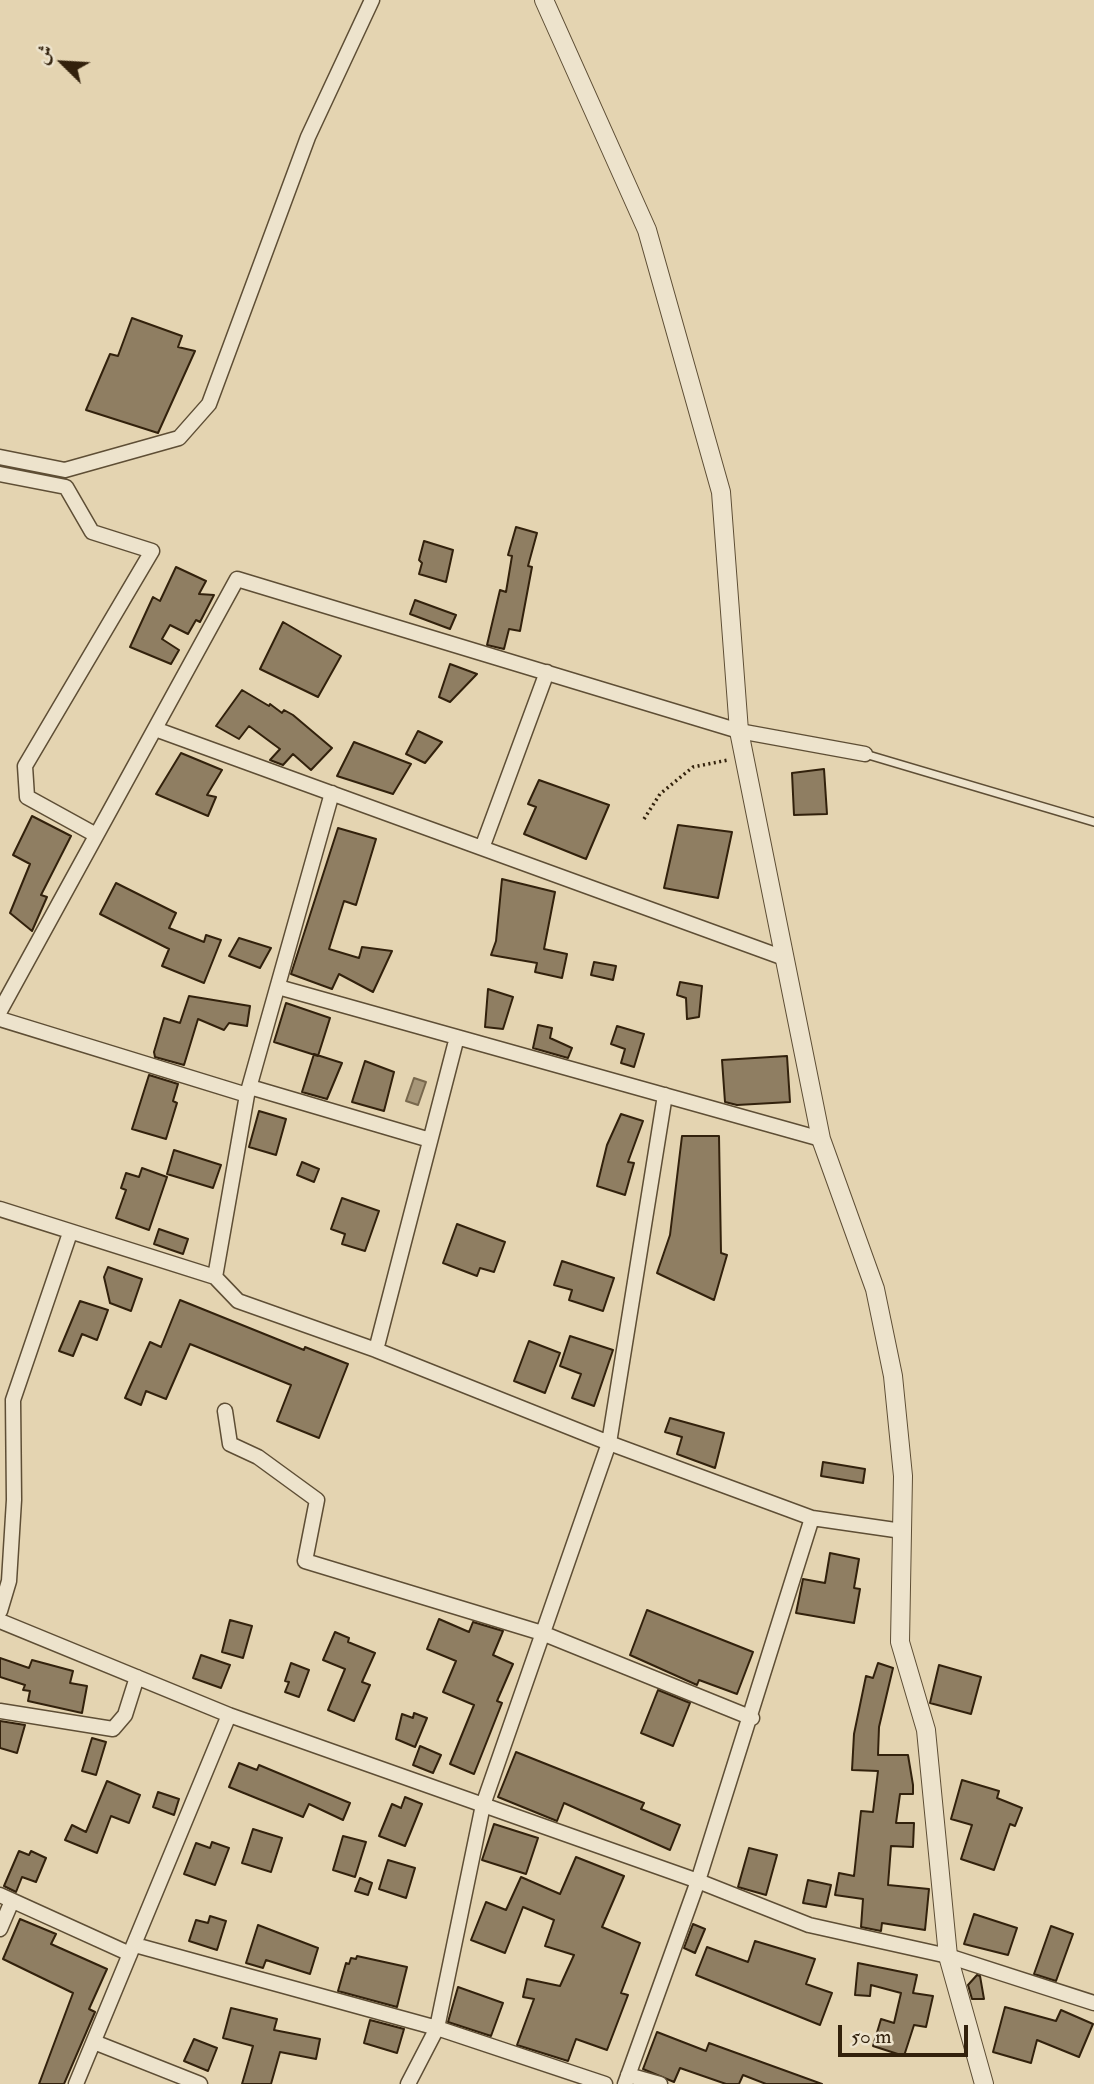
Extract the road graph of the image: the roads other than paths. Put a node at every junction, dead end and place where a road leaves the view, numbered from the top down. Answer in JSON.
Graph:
{"nodes":[{"id":1,"x":372,"y":0,"type":"edge"},
{"id":2,"x":544,"y":0,"type":"edge"},
{"id":3,"x":0,"y":457,"type":"edge"},
{"id":4,"x":0,"y":474,"type":"edge"},
{"id":5,"x":547,"y":672,"type":"junction"},
{"id":6,"x":155,"y":729,"type":"junction"},
{"id":7,"x":739,"y":731,"type":"junction"},
{"id":8,"x":864,"y":754,"type":"joint"},
{"id":9,"x":332,"y":793,"type":"junction"},
{"id":10,"x":1094,"y":822,"type":"edge"},
{"id":11,"x":96,"y":835,"type":"junction"},
{"id":12,"x":482,"y":848,"type":"junction"},
{"id":13,"x":784,"y":958,"type":"junction"},
{"id":14,"x":278,"y":986,"type":"junction"},
{"id":15,"x":0,"y":1012,"type":"edge"},
{"id":16,"x":0,"y":1019,"type":"edge"},
{"id":17,"x":457,"y":1037,"type":"junction"},
{"id":18,"x":249,"y":1091,"type":"junction"},
{"id":19,"x":664,"y":1095,"type":"junction"},
{"id":20,"x":821,"y":1139,"type":"junction"},
{"id":21,"x":430,"y":1140,"type":"junction"},
{"id":22,"x":0,"y":1209,"type":"edge"},
{"id":23,"x":70,"y":1233,"type":"junction"},
{"id":24,"x":215,"y":1276,"type":"junction"},
{"id":25,"x":376,"y":1350,"type":"junction"},
{"id":26,"x":225,"y":1411,"type":"dead end"},
{"id":27,"x":609,"y":1443,"type":"junction"},
{"id":28,"x":812,"y":1518,"type":"junction"},
{"id":29,"x":902,"y":1531,"type":"junction"},
{"id":30,"x":0,"y":1611,"type":"edge"},
{"id":31,"x":0,"y":1621,"type":"edge"},
{"id":32,"x":542,"y":1633,"type":"junction"},
{"id":33,"x":137,"y":1677,"type":"junction"},
{"id":34,"x":0,"y":1711,"type":"edge"},
{"id":35,"x":229,"y":1715,"type":"junction"},
{"id":36,"x":752,"y":1718,"type":"junction"},
{"id":37,"x":483,"y":1805,"type":"junction"},
{"id":38,"x":698,"y":1881,"type":"junction"},
{"id":39,"x":6,"y":1898,"type":"edge"},
{"id":40,"x":0,"y":1929,"type":"edge"},
{"id":41,"x":132,"y":1950,"type":"junction"},
{"id":42,"x":948,"y":1956,"type":"junction"},
{"id":43,"x":1094,"y":2003,"type":"edge"},
{"id":44,"x":437,"y":2028,"type":"junction"},
{"id":45,"x":94,"y":2042,"type":"junction"},
{"id":46,"x":626,"y":2080,"type":"edge"},
{"id":47,"x":76,"y":2084,"type":"edge"},
{"id":48,"x":200,"y":2084,"type":"edge"},
{"id":49,"x":408,"y":2084,"type":"edge"},
{"id":50,"x":605,"y":2084,"type":"edge"},
{"id":51,"x":660,"y":2084,"type":"edge"},
{"id":52,"x":984,"y":2084,"type":"edge"}],
"edges":[{"from":1,"to":3,"type":"street"},
{"from":2,"to":7,"type":"street"},
{"from":4,"to":11,"type":"street"},
{"from":5,"to":6,"type":"street"},
{"from":5,"to":7,"type":"street"},
{"from":5,"to":12,"type":"street"},
{"from":6,"to":9,"type":"street"},
{"from":6,"to":11,"type":"street"},
{"from":7,"to":8,"type":"street"},
{"from":7,"to":13,"type":"street"},
{"from":8,"to":10,"type":"lane"},
{"from":9,"to":12,"type":"street"},
{"from":9,"to":14,"type":"street"},
{"from":11,"to":15,"type":"street"},
{"from":12,"to":13,"type":"street"},
{"from":13,"to":20,"type":"street"},
{"from":14,"to":17,"type":"street"},
{"from":14,"to":18,"type":"street"},
{"from":16,"to":18,"type":"street"},
{"from":17,"to":19,"type":"street"},
{"from":17,"to":21,"type":"street"},
{"from":18,"to":21,"type":"street"},
{"from":18,"to":24,"type":"street"},
{"from":19,"to":20,"type":"street"},
{"from":19,"to":27,"type":"street"},
{"from":20,"to":29,"type":"street"},
{"from":21,"to":25,"type":"street"},
{"from":22,"to":23,"type":"street"},
{"from":23,"to":24,"type":"street"},
{"from":23,"to":30,"type":"street"},
{"from":24,"to":25,"type":"street"},
{"from":25,"to":27,"type":"street"},
{"from":26,"to":32,"type":"street"},
{"from":27,"to":28,"type":"street"},
{"from":27,"to":32,"type":"street"},
{"from":28,"to":29,"type":"street"},
{"from":28,"to":36,"type":"street"},
{"from":29,"to":42,"type":"street"},
{"from":31,"to":33,"type":"street"},
{"from":32,"to":36,"type":"street"},
{"from":32,"to":37,"type":"street"},
{"from":33,"to":34,"type":"street"},
{"from":33,"to":35,"type":"street"},
{"from":35,"to":37,"type":"street"},
{"from":35,"to":41,"type":"street"},
{"from":36,"to":38,"type":"street"},
{"from":37,"to":38,"type":"street"},
{"from":37,"to":44,"type":"street"},
{"from":38,"to":42,"type":"street"},
{"from":38,"to":46,"type":"street"},
{"from":39,"to":40,"type":"street"},
{"from":39,"to":41,"type":"street"},
{"from":41,"to":44,"type":"street"},
{"from":41,"to":45,"type":"street"},
{"from":42,"to":43,"type":"street"},
{"from":42,"to":52,"type":"street"},
{"from":44,"to":49,"type":"street"},
{"from":44,"to":50,"type":"street"},
{"from":45,"to":47,"type":"street"},
{"from":45,"to":48,"type":"street"},
{"from":46,"to":51,"type":"street"}]}
